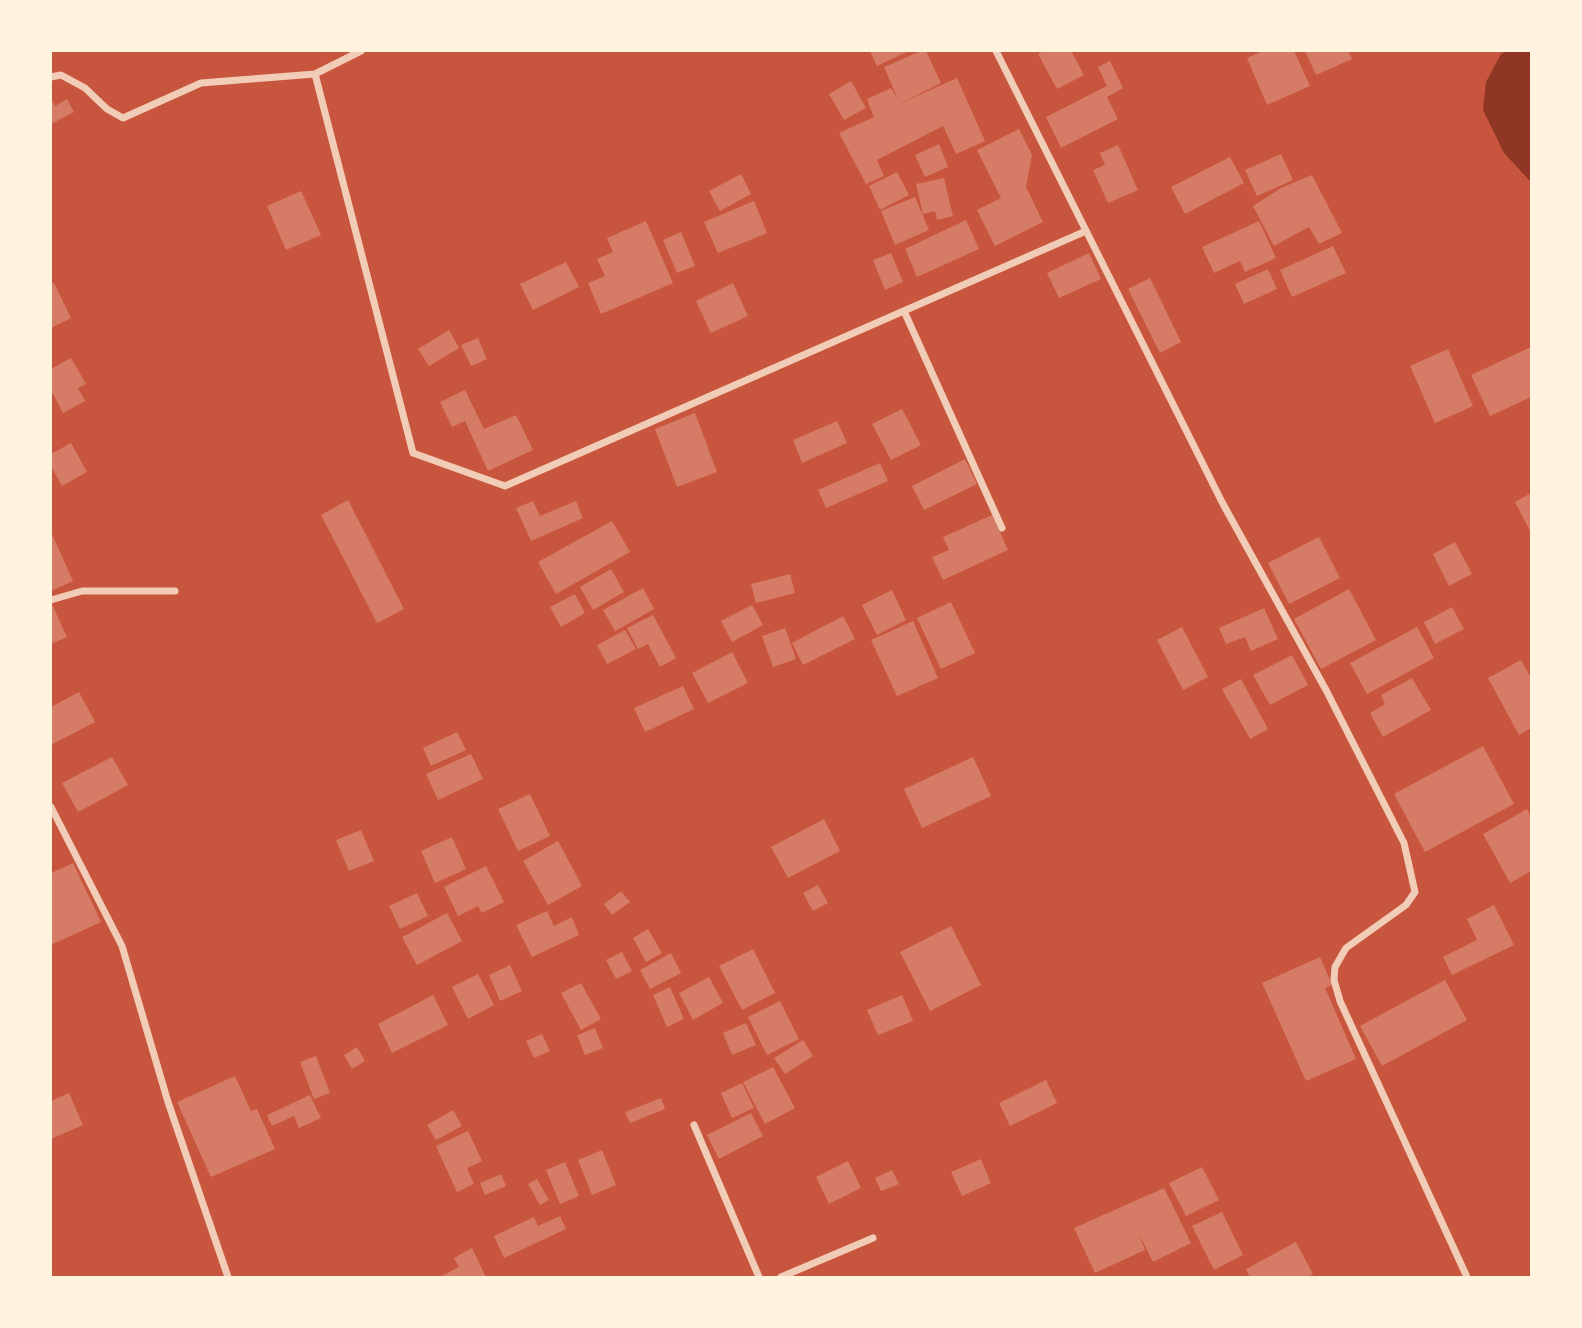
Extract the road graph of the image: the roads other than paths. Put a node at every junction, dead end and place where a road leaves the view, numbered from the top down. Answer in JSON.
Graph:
{"nodes":[{"id":1,"x":361,"y":51,"type":"edge"},
{"id":2,"x":996,"y":51,"type":"edge"},
{"id":3,"x":315,"y":74,"type":"junction"},
{"id":4,"x":51,"y":77,"type":"edge"},
{"id":5,"x":1086,"y":231,"type":"junction"},
{"id":6,"x":904,"y":311,"type":"junction"},
{"id":7,"x":1002,"y":528,"type":"dead end"},
{"id":8,"x":175,"y":591,"type":"dead end"},
{"id":9,"x":51,"y":600,"type":"edge"},
{"id":10,"x":51,"y":807,"type":"edge"},
{"id":11,"x":694,"y":1125,"type":"dead end"},
{"id":12,"x":873,"y":1238,"type":"dead end"},
{"id":13,"x":228,"y":1277,"type":"edge"},
{"id":14,"x":759,"y":1277,"type":"edge"},
{"id":15,"x":781,"y":1277,"type":"edge"},
{"id":16,"x":1466,"y":1277,"type":"edge"}],
"edges":[{"from":1,"to":3,"type":"street"},
{"from":2,"to":5,"type":"street"},
{"from":3,"to":4,"type":"street"},
{"from":3,"to":6,"type":"street"},
{"from":5,"to":6,"type":"street"},
{"from":5,"to":16,"type":"street"},
{"from":6,"to":7,"type":"street"},
{"from":8,"to":9,"type":"street"},
{"from":10,"to":13,"type":"street"},
{"from":11,"to":14,"type":"street"},
{"from":12,"to":15,"type":"street"}]}
